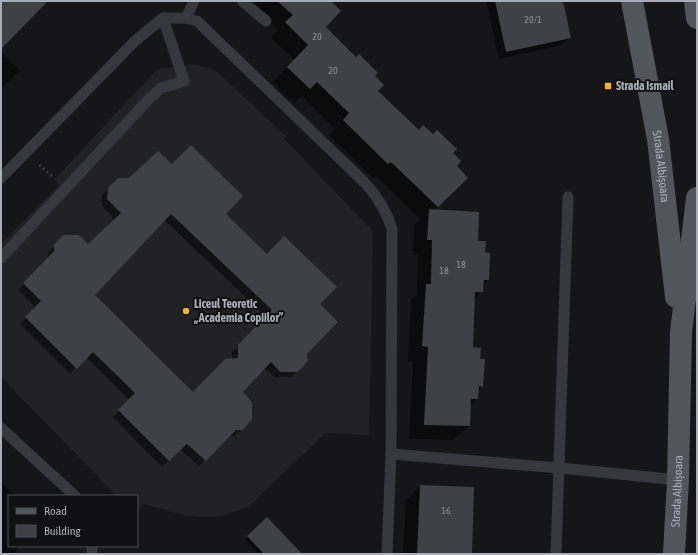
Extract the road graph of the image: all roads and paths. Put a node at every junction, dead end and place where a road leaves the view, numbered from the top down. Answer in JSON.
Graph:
{"nodes":[{"id":1,"x":194,"y":1,"type":"edge"},
{"id":2,"x":242,"y":1,"type":"edge"},
{"id":3,"x":632,"y":1,"type":"edge"},
{"id":4,"x":695,"y":1,"type":"edge"},
{"id":5,"x":163,"y":18,"type":"junction"},
{"id":6,"x":186,"y":18,"type":"junction"},
{"id":7,"x":697,"y":18,"type":"edge"},
{"id":8,"x":266,"y":21,"type":"dead end"},
{"id":9,"x":1,"y":178,"type":"edge"},
{"id":10,"x":568,"y":197,"type":"dead end"},
{"id":11,"x":697,"y":198,"type":"edge"},
{"id":12,"x":1,"y":258,"type":"edge"},
{"id":13,"x":680,"y":332,"type":"junction"},
{"id":14,"x":1,"y":428,"type":"edge"},
{"id":15,"x":391,"y":454,"type":"junction"},
{"id":16,"x":560,"y":468,"type":"junction"},
{"id":17,"x":678,"y":480,"type":"junction"},
{"id":18,"x":74,"y":495,"type":"edge"},
{"id":19,"x":387,"y":554,"type":"edge"},
{"id":20,"x":556,"y":554,"type":"edge"},
{"id":21,"x":674,"y":554,"type":"edge"}],
"edges":[{"from":1,"to":6,"type":"lane"},
{"from":2,"to":8,"type":"lane"},
{"from":3,"to":13,"type":"main road","name":"Strada Albișoara"},
{"from":4,"to":7,"type":"main road"},
{"from":5,"to":6,"type":"lane"},
{"from":5,"to":9,"type":"lane"},
{"from":5,"to":12,"type":"lane"},
{"from":6,"to":15,"type":"lane"},
{"from":10,"to":16,"type":"lane"},
{"from":11,"to":13,"type":"main road","name":"Strada Albișoara"},
{"from":13,"to":17,"type":"main road","name":"Strada Albișoara"},
{"from":14,"to":18,"type":"lane"},
{"from":15,"to":16,"type":"lane"},
{"from":15,"to":19,"type":"lane"},
{"from":16,"to":17,"type":"lane"},
{"from":16,"to":20,"type":"lane"},
{"from":17,"to":21,"type":"main road","name":"Strada Albișoara"}]}
